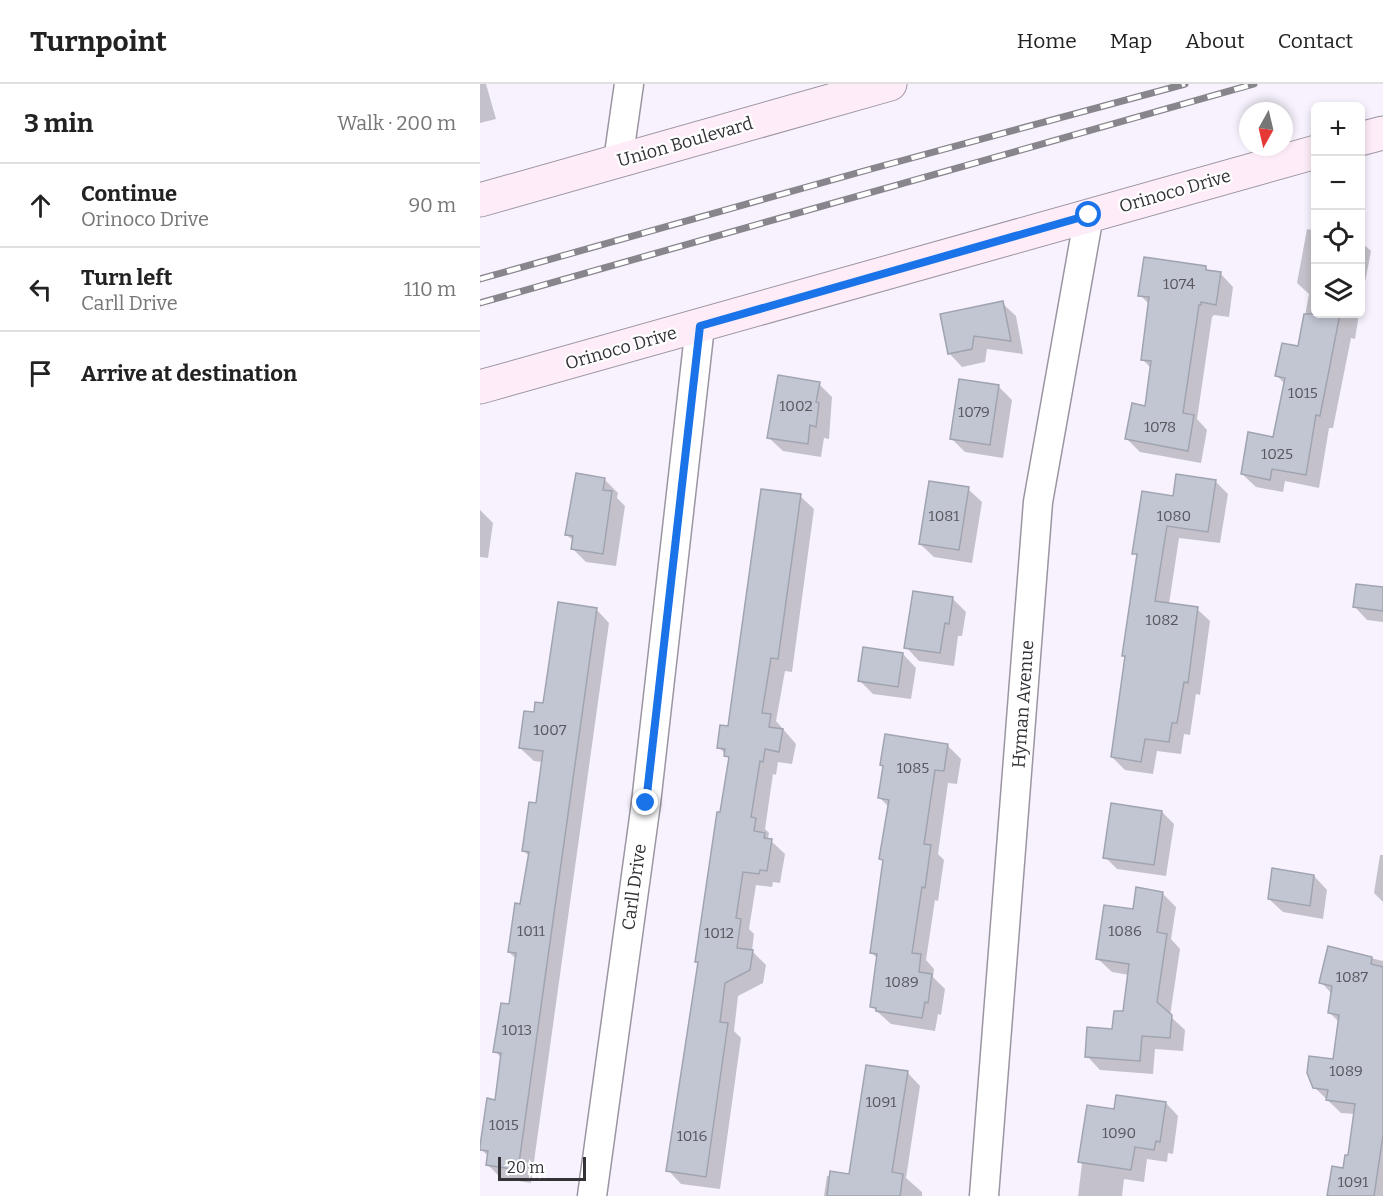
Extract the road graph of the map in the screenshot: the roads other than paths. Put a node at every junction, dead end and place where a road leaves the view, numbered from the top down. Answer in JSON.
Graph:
{"nodes":[{"id":1,"x":629,"y":84,"type":"edge"},
{"id":2,"x":890,"y":84,"type":"edge"},
{"id":3,"x":1383,"y":133,"type":"edge"},
{"id":4,"x":1365,"y":138,"type":"edge"},
{"id":5,"x":1311,"y":153,"type":"edge"},
{"id":6,"x":618,"y":161,"type":"junction"},
{"id":7,"x":480,"y":200,"type":"edge"},
{"id":8,"x":1089,"y":215,"type":"junction"},
{"id":9,"x":700,"y":326,"type":"junction"},
{"id":10,"x":480,"y":387,"type":"edge"},
{"id":11,"x":592,"y":1196,"type":"edge"},
{"id":12,"x":984,"y":1196,"type":"edge"}],
"edges":[{"from":1,"to":6,"type":"street"},
{"from":2,"to":6,"type":"street","name":"Union Boulevard"},
{"from":3,"to":4,"type":"street"},
{"from":5,"to":8,"type":"street","name":"Orinoco Drive"},
{"from":6,"to":7,"type":"street","name":"Union Boulevard"},
{"from":8,"to":9,"type":"street","name":"Orinoco Drive"},
{"from":8,"to":12,"type":"street","name":"Hyman Avenue"},
{"from":9,"to":10,"type":"street","name":"Orinoco Drive"},
{"from":9,"to":11,"type":"street","name":"Carll Drive"}]}
